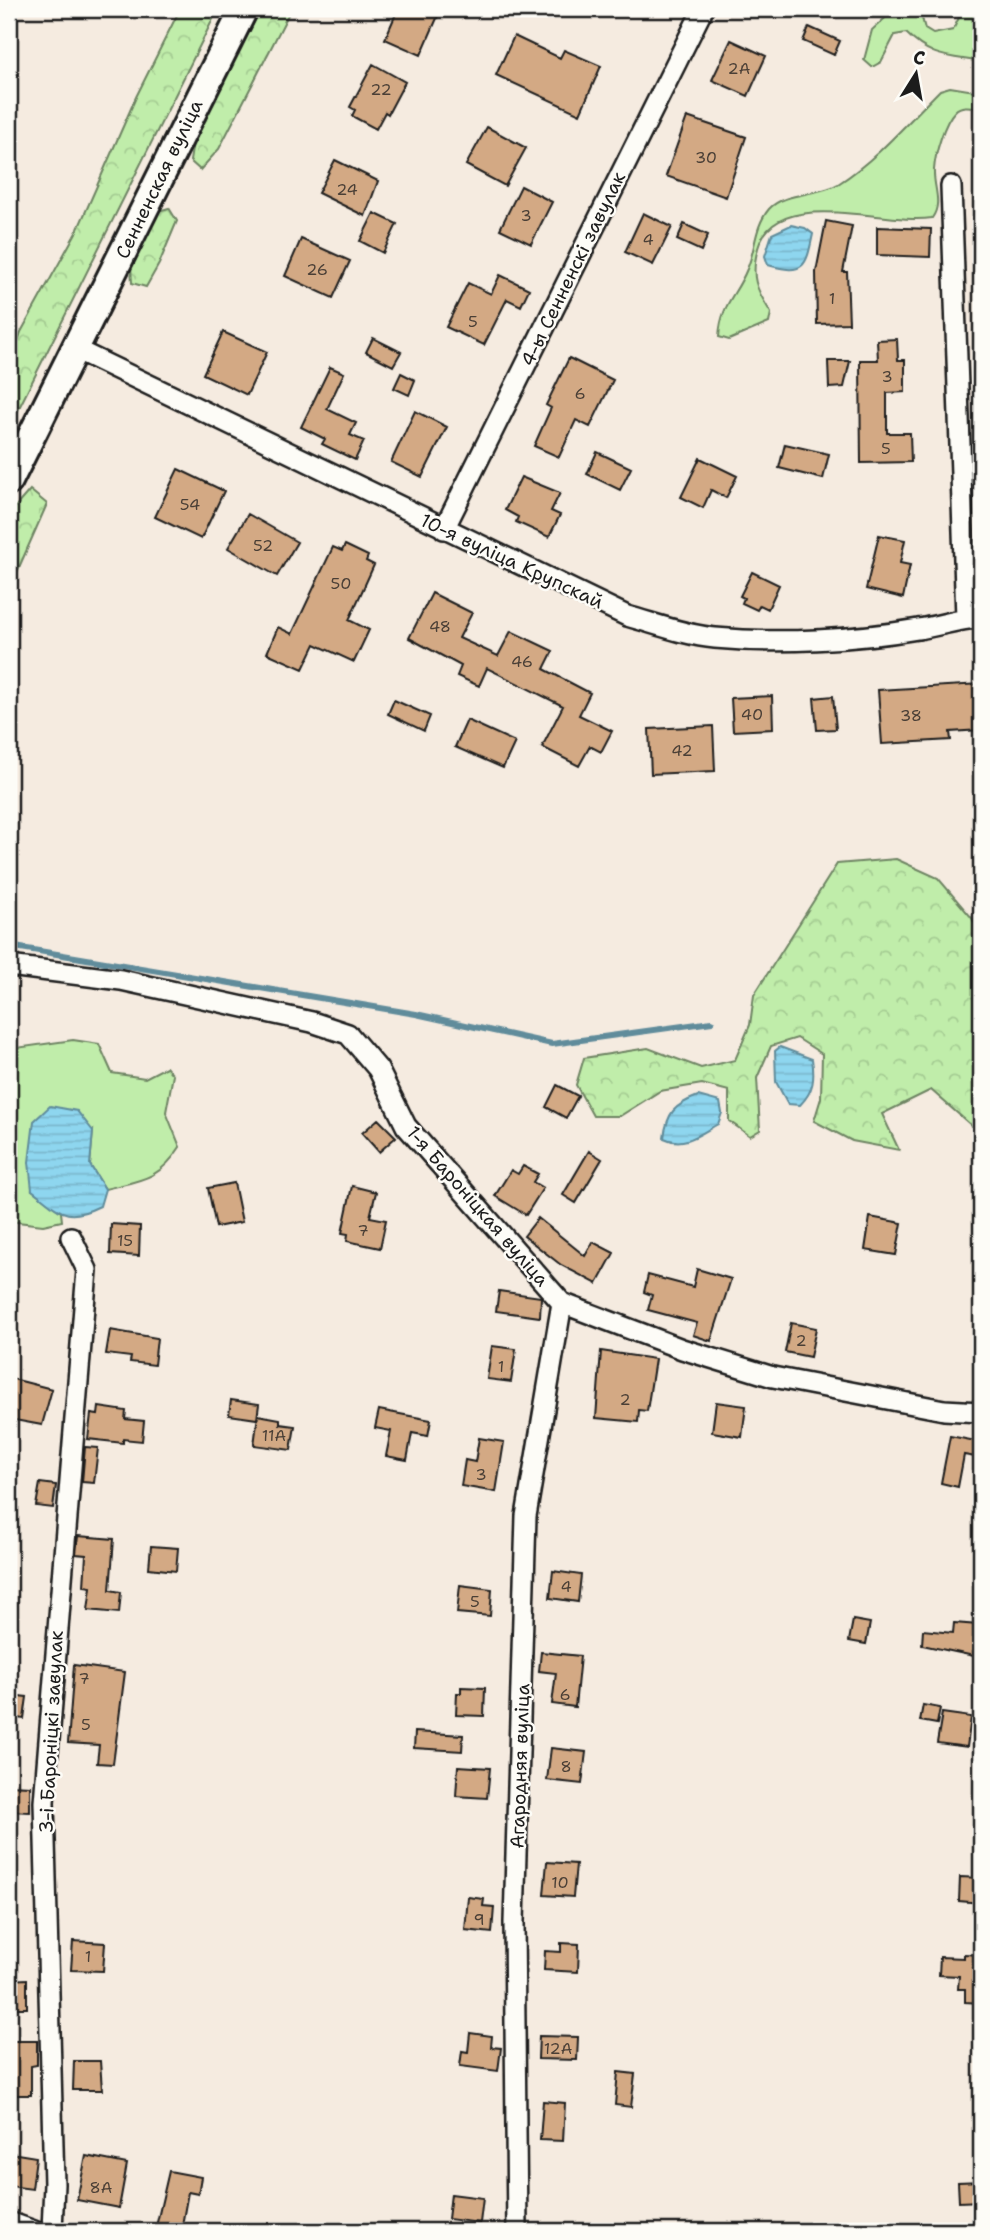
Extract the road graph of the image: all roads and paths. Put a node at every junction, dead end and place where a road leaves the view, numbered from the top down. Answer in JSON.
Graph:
{"nodes":[{"id":1,"x":244,"y":9,"type":"edge"},
{"id":2,"x":703,"y":9,"type":"edge"},
{"id":3,"x":951,"y":186,"type":"dead end"},
{"id":4,"x":75,"y":349,"type":"junction"},
{"id":5,"x":9,"y":481,"type":"edge"},
{"id":6,"x":444,"y":529,"type":"junction"},
{"id":7,"x":973,"y":618,"type":"edge"},
{"id":8,"x":9,"y":966,"type":"edge"},
{"id":9,"x":71,"y":1237,"type":"dead end"},
{"id":10,"x":562,"y":1303,"type":"junction"},
{"id":11,"x":981,"y":1412,"type":"edge"},
{"id":12,"x":9,"y":2222,"type":"edge"},
{"id":13,"x":34,"y":2231,"type":"edge"},
{"id":14,"x":52,"y":2231,"type":"edge"},
{"id":15,"x":517,"y":2231,"type":"edge"}],
"edges":[{"from":1,"to":4,"type":"main road","name":"Сенненская вуліца"},
{"from":2,"to":6,"type":"street","name":"4-ы Сенненскі завулак"},
{"from":3,"to":7,"type":"street"},
{"from":4,"to":5,"type":"main road","name":"Сенненская вуліца"},
{"from":4,"to":6,"type":"street","name":"10-я вуліца Крупскай"},
{"from":6,"to":7,"type":"street","name":"10-я вуліца Крупскай"},
{"from":8,"to":10,"type":"street","name":"1-я Бароніцкая вуліца"},
{"from":9,"to":14,"type":"street","name":"3-і Бароніцкі завулак"},
{"from":10,"to":11,"type":"street","name":"1-я Бароніцкая вуліца"},
{"from":10,"to":15,"type":"street","name":"Агародняя вуліца"},
{"from":12,"to":13,"type":"street"}]}
